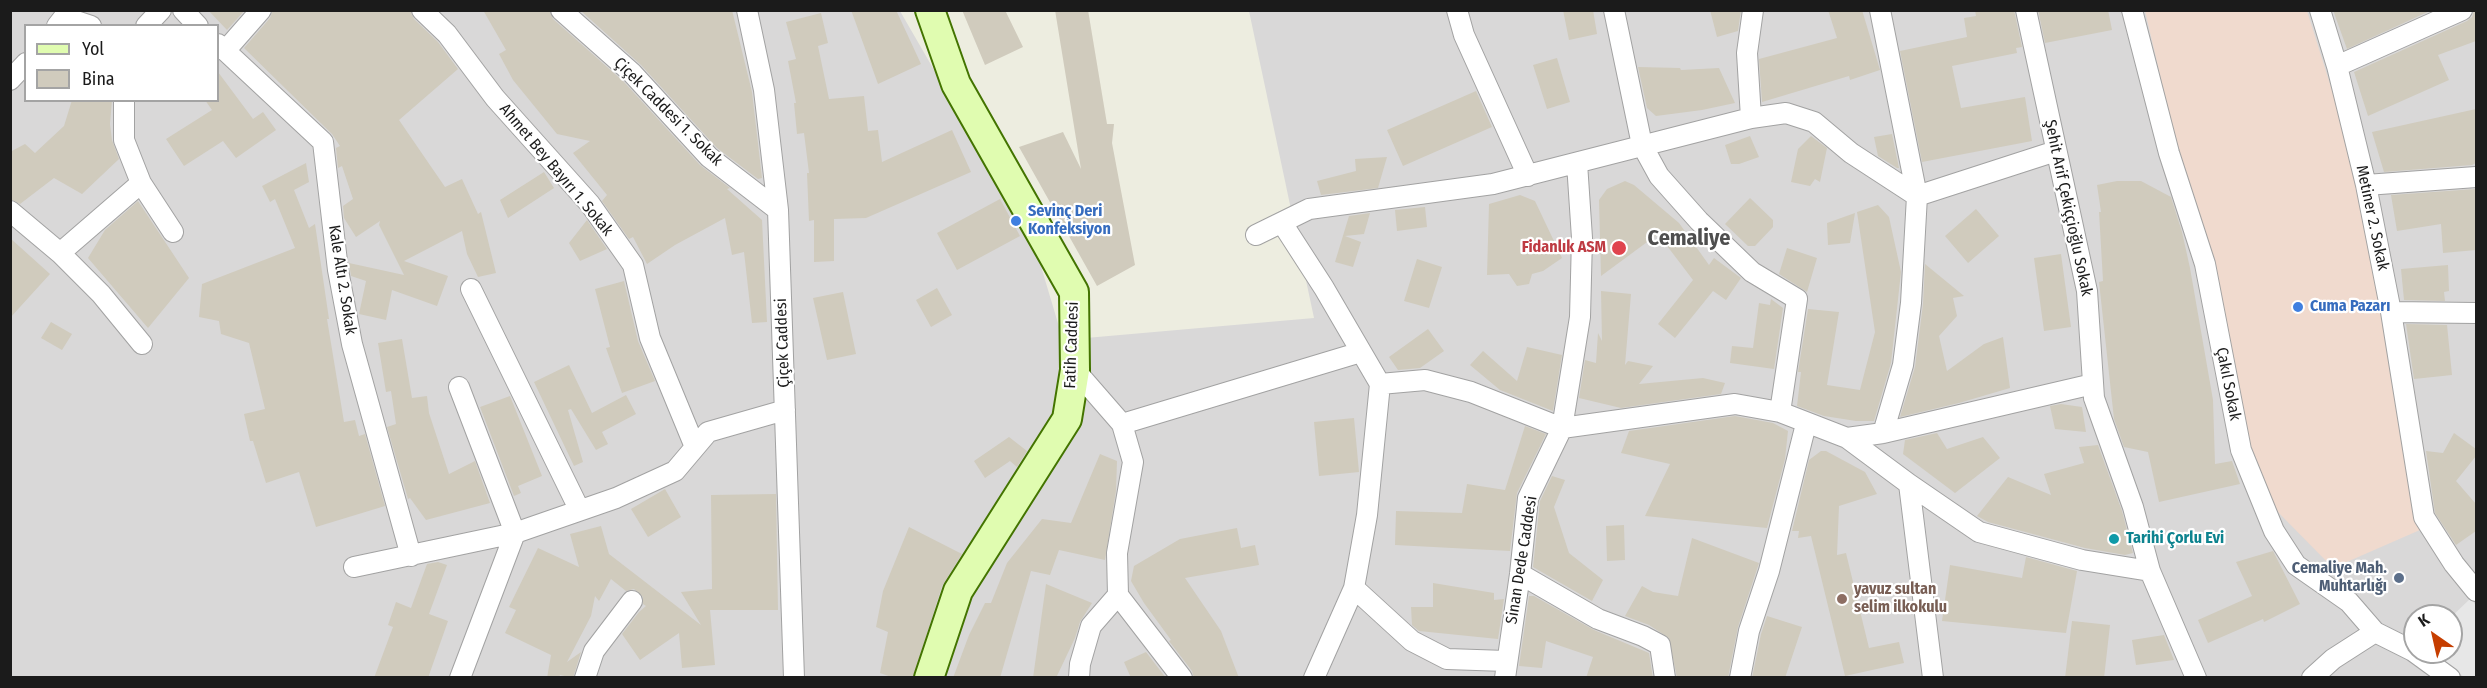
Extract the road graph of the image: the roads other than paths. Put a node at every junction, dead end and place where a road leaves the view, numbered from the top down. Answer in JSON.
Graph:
{"nodes":[{"id":1,"x":161,"y":10,"type":"edge"},
{"id":2,"x":183,"y":10,"type":"edge"},
{"id":3,"x":261,"y":10,"type":"edge"},
{"id":4,"x":422,"y":10,"type":"edge"},
{"id":5,"x":561,"y":10,"type":"edge"},
{"id":6,"x":747,"y":10,"type":"edge"},
{"id":7,"x":930,"y":10,"type":"edge"},
{"id":8,"x":1456,"y":10,"type":"edge"},
{"id":9,"x":1614,"y":10,"type":"edge"},
{"id":10,"x":1753,"y":10,"type":"edge"},
{"id":11,"x":1880,"y":10,"type":"edge"},
{"id":12,"x":2026,"y":10,"type":"edge"},
{"id":13,"x":2132,"y":10,"type":"edge"},
{"id":14,"x":2320,"y":10,"type":"edge"},
{"id":15,"x":2462,"y":10,"type":"edge"},
{"id":16,"x":148,"y":24,"type":"edge"},
{"id":17,"x":196,"y":24,"type":"edge"},
{"id":18,"x":221,"y":47,"type":"edge"},
{"id":19,"x":24,"y":65,"type":"edge"},
{"id":20,"x":2337,"y":66,"type":"junction"},
{"id":21,"x":10,"y":80,"type":"edge"},
{"id":22,"x":124,"y":102,"type":"edge"},
{"id":23,"x":1751,"y":118,"type":"junction"},
{"id":24,"x":1642,"y":145,"type":"junction"},
{"id":25,"x":2056,"y":151,"type":"junction"},
{"id":26,"x":1577,"y":162,"type":"junction"},
{"id":27,"x":1528,"y":176,"type":"junction"},
{"id":28,"x":2476,"y":177,"type":"edge"},
{"id":29,"x":141,"y":183,"type":"junction"},
{"id":30,"x":2366,"y":185,"type":"junction"},
{"id":31,"x":1917,"y":196,"type":"junction"},
{"id":32,"x":778,"y":210,"type":"junction"},
{"id":33,"x":10,"y":211,"type":"edge"},
{"id":34,"x":1282,"y":223,"type":"junction"},
{"id":35,"x":173,"y":232,"type":"dead end"},
{"id":36,"x":1256,"y":235,"type":"dead end"},
{"id":37,"x":60,"y":253,"type":"junction"},
{"id":38,"x":471,"y":289,"type":"dead end"},
{"id":39,"x":2391,"y":312,"type":"junction"},
{"id":40,"x":2476,"y":313,"type":"edge"},
{"id":41,"x":142,"y":344,"type":"dead end"},
{"id":42,"x":1361,"y":352,"type":"junction"},
{"id":43,"x":1075,"y":370,"type":"junction"},
{"id":44,"x":1380,"y":384,"type":"junction"},
{"id":45,"x":2093,"y":384,"type":"junction"},
{"id":46,"x":459,"y":387,"type":"dead end"},
{"id":47,"x":785,"y":410,"type":"junction"},
{"id":48,"x":1780,"y":412,"type":"junction"},
{"id":49,"x":1122,"y":424,"type":"junction"},
{"id":50,"x":1806,"y":424,"type":"junction"},
{"id":51,"x":1562,"y":428,"type":"junction"},
{"id":52,"x":1883,"y":433,"type":"junction"},
{"id":53,"x":1847,"y":438,"type":"junction"},
{"id":54,"x":695,"y":447,"type":"junction"},
{"id":55,"x":1909,"y":484,"type":"junction"},
{"id":56,"x":579,"y":509,"type":"junction"},
{"id":57,"x":515,"y":533,"type":"junction"},
{"id":58,"x":411,"y":556,"type":"junction"},
{"id":59,"x":354,"y":567,"type":"dead end"},
{"id":60,"x":2150,"y":571,"type":"junction"},
{"id":61,"x":1521,"y":574,"type":"junction"},
{"id":62,"x":1353,"y":588,"type":"junction"},
{"id":63,"x":2476,"y":591,"type":"edge"},
{"id":64,"x":1118,"y":595,"type":"junction"},
{"id":65,"x":632,"y":601,"type":"dead end"},
{"id":66,"x":2375,"y":632,"type":"junction"},
{"id":67,"x":1505,"y":669,"type":"edge"},
{"id":68,"x":460,"y":678,"type":"edge"},
{"id":69,"x":585,"y":678,"type":"edge"},
{"id":70,"x":794,"y":678,"type":"edge"},
{"id":71,"x":929,"y":678,"type":"edge"},
{"id":72,"x":1079,"y":678,"type":"edge"},
{"id":73,"x":1182,"y":678,"type":"edge"},
{"id":74,"x":1314,"y":678,"type":"edge"},
{"id":75,"x":1665,"y":678,"type":"edge"},
{"id":76,"x":1740,"y":678,"type":"edge"},
{"id":77,"x":1933,"y":678,"type":"edge"},
{"id":78,"x":2196,"y":678,"type":"edge"},
{"id":79,"x":2312,"y":678,"type":"edge"},
{"id":80,"x":2450,"y":678,"type":"edge"}],
"edges":[{"from":1,"to":16,"type":"street"},
{"from":2,"to":17,"type":"street"},
{"from":3,"to":18,"type":"street"},
{"from":4,"to":54,"type":"street","name":"Ahmet Bey Bayırı 1. Sokak"},
{"from":5,"to":32,"type":"street","name":"Çiçek Caddesi 1. Sokak"},
{"from":6,"to":32,"type":"street","name":"Çiçek Caddesi"},
{"from":7,"to":43,"type":"main road","name":"Fatih Caddesi"},
{"from":8,"to":27,"type":"street"},
{"from":9,"to":24,"type":"street"},
{"from":10,"to":23,"type":"street"},
{"from":11,"to":31,"type":"street"},
{"from":12,"to":25,"type":"street","name":"Şehit Arif Çekiççioğlu Sokak"},
{"from":13,"to":66,"type":"street","name":"Çakıl Sokak"},
{"from":14,"to":20,"type":"street","name":"Metiner 2. Sokak"},
{"from":15,"to":20,"type":"street"},
{"from":18,"to":58,"type":"street","name":"Kale Altı 2. Sokak"},
{"from":19,"to":21,"type":"street"},
{"from":20,"to":30,"type":"street","name":"Metiner 2. Sokak"},
{"from":22,"to":29,"type":"street"},
{"from":23,"to":24,"type":"street"},
{"from":23,"to":31,"type":"street"},
{"from":24,"to":26,"type":"street"},
{"from":24,"to":48,"type":"street"},
{"from":25,"to":31,"type":"street"},
{"from":25,"to":45,"type":"street","name":"Şehit Arif Çekiççioğlu Sokak"},
{"from":26,"to":27,"type":"street"},
{"from":26,"to":51,"type":"street","name":"Sinan Dede Caddesi"},
{"from":27,"to":34,"type":"street"},
{"from":28,"to":30,"type":"street"},
{"from":29,"to":35,"type":"street"},
{"from":29,"to":37,"type":"street"},
{"from":30,"to":39,"type":"street","name":"Metiner 2. Sokak"},
{"from":31,"to":52,"type":"street"},
{"from":32,"to":47,"type":"street","name":"Çiçek Caddesi"},
{"from":33,"to":37,"type":"street"},
{"from":34,"to":36,"type":"street"},
{"from":34,"to":42,"type":"street"},
{"from":37,"to":41,"type":"street"},
{"from":38,"to":56,"type":"street"},
{"from":39,"to":40,"type":"street"},
{"from":39,"to":63,"type":"street","name":"Metiner 2. Sokak"},
{"from":42,"to":44,"type":"street"},
{"from":42,"to":49,"type":"street"},
{"from":43,"to":49,"type":"street"},
{"from":43,"to":71,"type":"main road","name":"Fatih Caddesi"},
{"from":44,"to":51,"type":"street"},
{"from":44,"to":62,"type":"street"},
{"from":45,"to":52,"type":"street"},
{"from":45,"to":60,"type":"street","name":"Şehit Arif Çekiççioğlu Sokak"},
{"from":46,"to":57,"type":"street"},
{"from":47,"to":54,"type":"street"},
{"from":47,"to":70,"type":"street","name":"Çiçek Caddesi"},
{"from":48,"to":50,"type":"street"},
{"from":48,"to":51,"type":"street"},
{"from":49,"to":64,"type":"street"},
{"from":50,"to":53,"type":"street"},
{"from":50,"to":76,"type":"street"},
{"from":51,"to":61,"type":"street","name":"Sinan Dede Caddesi"},
{"from":52,"to":53,"type":"street"},
{"from":53,"to":55,"type":"street"},
{"from":54,"to":56,"type":"street"},
{"from":55,"to":60,"type":"street"},
{"from":55,"to":77,"type":"street"},
{"from":56,"to":57,"type":"street"},
{"from":57,"to":58,"type":"street"},
{"from":57,"to":68,"type":"street"},
{"from":58,"to":59,"type":"street"},
{"from":60,"to":78,"type":"street","name":"Şehit Arif Çekiççioğlu Sokak"},
{"from":61,"to":67,"type":"street","name":"Sinan Dede Caddesi"},
{"from":61,"to":75,"type":"street"},
{"from":62,"to":67,"type":"street"},
{"from":62,"to":74,"type":"street"},
{"from":64,"to":72,"type":"street"},
{"from":64,"to":73,"type":"street"},
{"from":65,"to":69,"type":"street"},
{"from":66,"to":79,"type":"street"},
{"from":66,"to":80,"type":"street","name":"Çakıl Sokak"}]}
